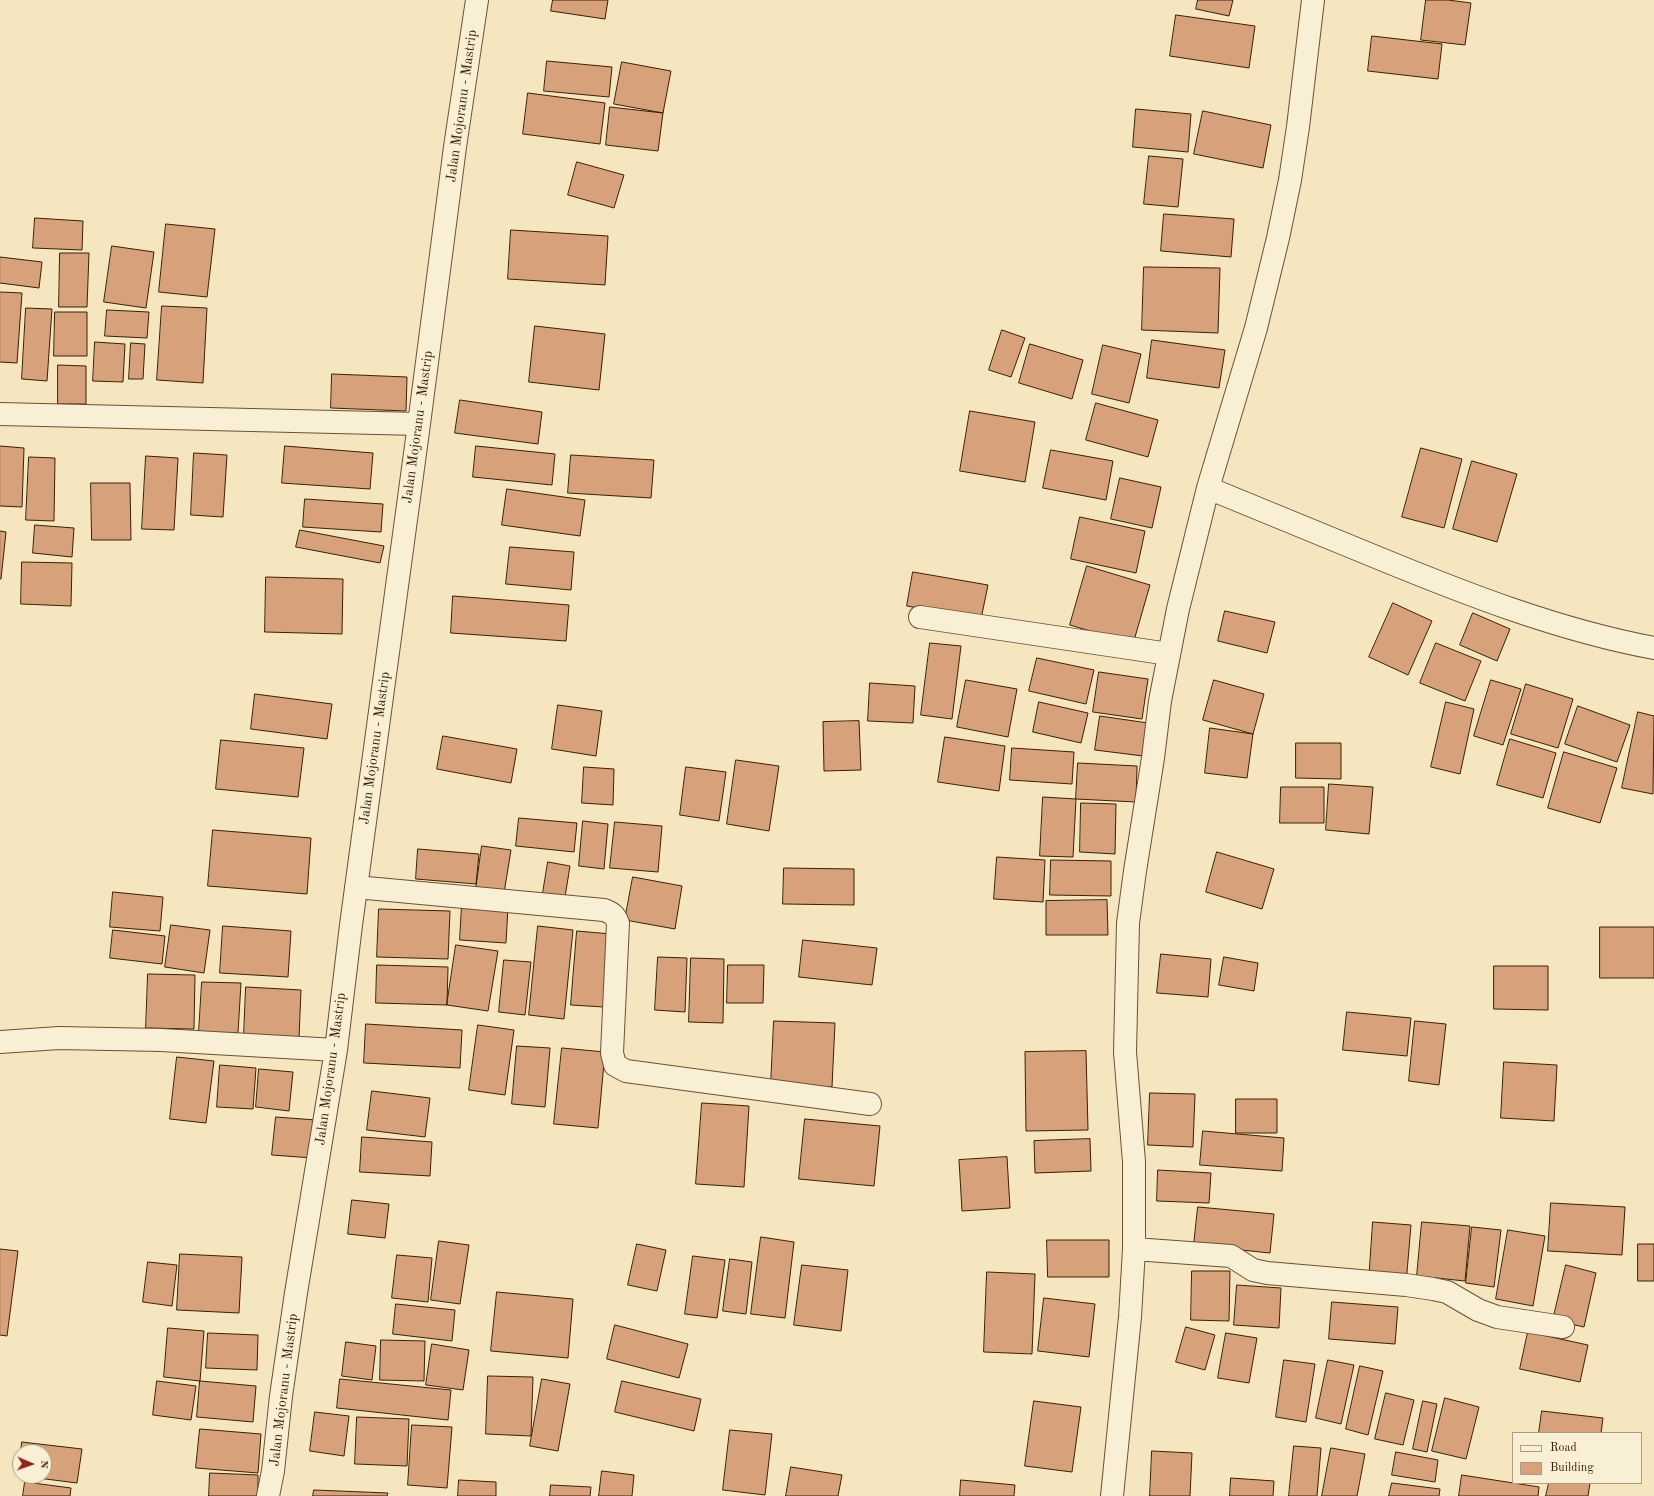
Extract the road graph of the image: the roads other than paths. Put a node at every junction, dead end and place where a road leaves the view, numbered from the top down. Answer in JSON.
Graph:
{"nodes":[{"id":1,"x":477,"y":0,"type":"edge"},
{"id":2,"x":1313,"y":0,"type":"edge"},
{"id":3,"x":0,"y":414,"type":"edge"},
{"id":4,"x":419,"y":424,"type":"junction"},
{"id":5,"x":1208,"y":488,"type":"junction"},
{"id":6,"x":920,"y":617,"type":"dead end"},
{"id":7,"x":1654,"y":648,"type":"edge"},
{"id":8,"x":1169,"y":654,"type":"junction"},
{"id":9,"x":356,"y":887,"type":"junction"},
{"id":10,"x":0,"y":1042,"type":"edge"},
{"id":11,"x":336,"y":1050,"type":"junction"},
{"id":12,"x":870,"y":1104,"type":"dead end"},
{"id":13,"x":1134,"y":1249,"type":"junction"},
{"id":14,"x":1563,"y":1327,"type":"dead end"},
{"id":15,"x":268,"y":1496,"type":"edge"},
{"id":16,"x":1112,"y":1496,"type":"edge"}],
"edges":[{"from":1,"to":4,"type":"street","name":"Jalan Mojoranu - Mastrip"},
{"from":2,"to":5,"type":"street"},
{"from":3,"to":4,"type":"street"},
{"from":4,"to":9,"type":"street","name":"Jalan Mojoranu - Mastrip"},
{"from":5,"to":7,"type":"street"},
{"from":5,"to":8,"type":"street"},
{"from":6,"to":8,"type":"street"},
{"from":8,"to":13,"type":"street"},
{"from":9,"to":11,"type":"street","name":"Jalan Mojoranu - Mastrip"},
{"from":9,"to":12,"type":"street"},
{"from":10,"to":11,"type":"street"},
{"from":11,"to":15,"type":"street","name":"Jalan Mojoranu - Mastrip"},
{"from":13,"to":14,"type":"street"},
{"from":13,"to":16,"type":"street"}]}
